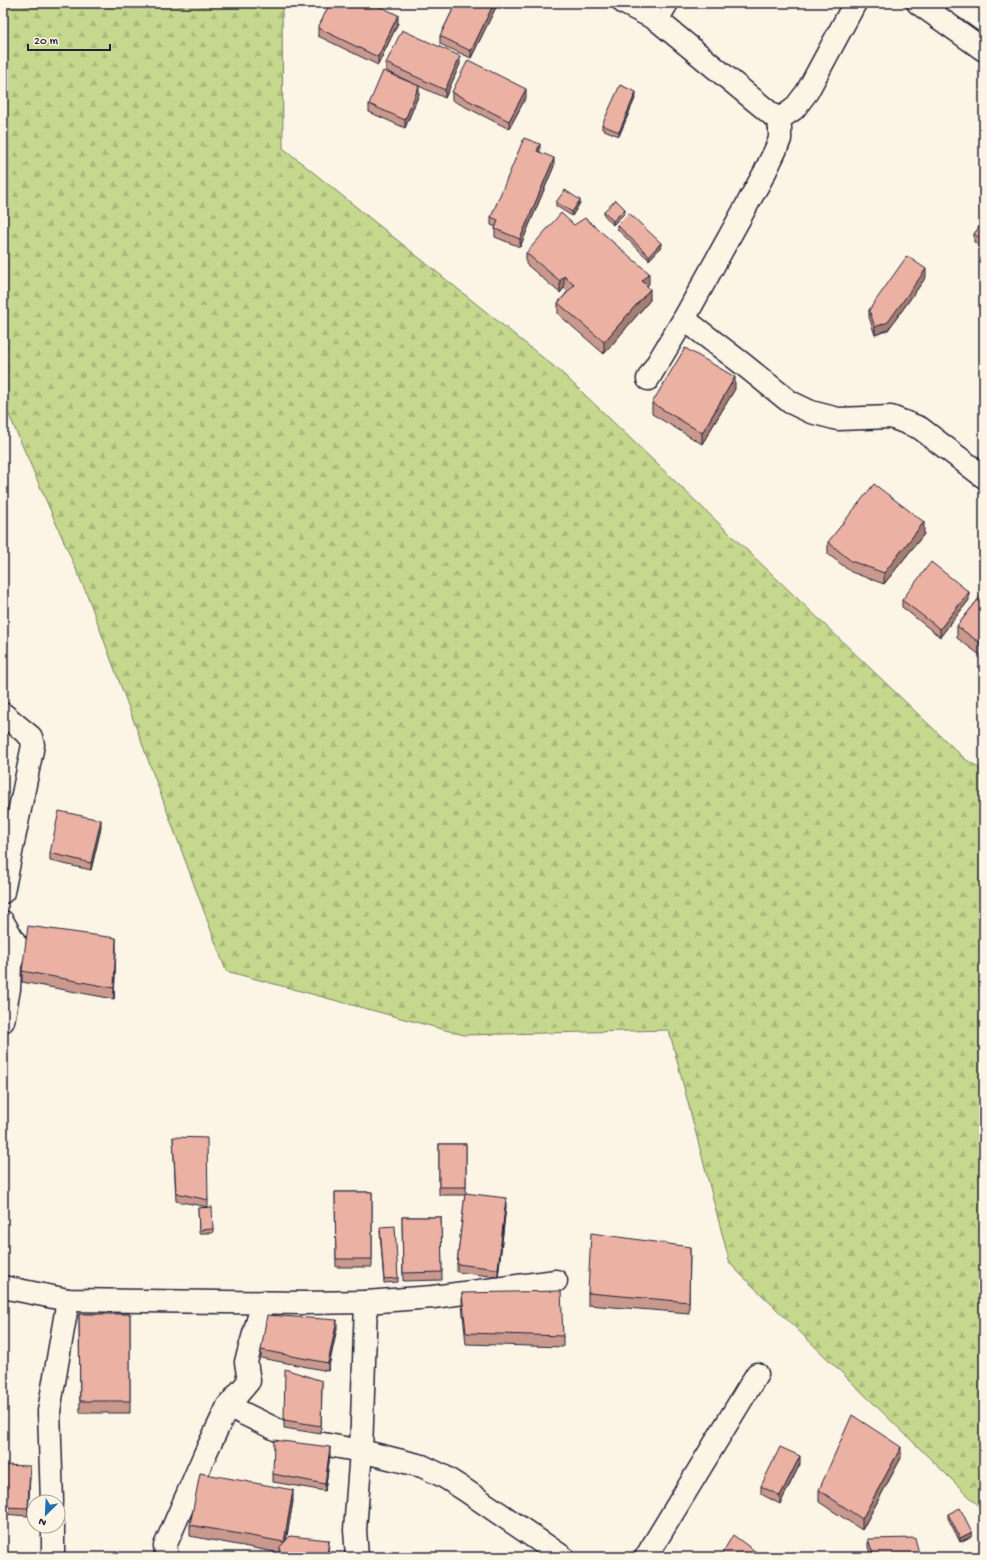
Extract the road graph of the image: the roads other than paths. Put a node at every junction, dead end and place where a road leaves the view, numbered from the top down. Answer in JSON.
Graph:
{"nodes":[{"id":1,"x":624,"y":3,"type":"edge"},
{"id":2,"x":855,"y":3,"type":"edge"},
{"id":3,"x":918,"y":3,"type":"edge"},
{"id":4,"x":662,"y":12,"type":"edge"},
{"id":5,"x":984,"y":50,"type":"edge"},
{"id":6,"x":778,"y":120,"type":"junction"},
{"id":7,"x":684,"y":319,"type":"junction"},
{"id":8,"x":648,"y":379,"type":"dead end"},
{"id":9,"x":984,"y":477,"type":"edge"},
{"id":10,"x":3,"y":714,"type":"edge"},
{"id":11,"x":3,"y":892,"type":"edge"},
{"id":12,"x":3,"y":922,"type":"edge"},
{"id":13,"x":3,"y":1021,"type":"edge"},
{"id":14,"x":556,"y":1281,"type":"dead end"},
{"id":15,"x":3,"y":1287,"type":"edge"},
{"id":16,"x":68,"y":1300,"type":"junction"},
{"id":17,"x":263,"y":1302,"type":"junction"},
{"id":18,"x":366,"y":1302,"type":"junction"},
{"id":19,"x":757,"y":1374,"type":"dead end"},
{"id":20,"x":228,"y":1406,"type":"junction"},
{"id":21,"x":361,"y":1451,"type":"junction"},
{"id":22,"x":52,"y":1494,"type":"edge"},
{"id":23,"x":53,"y":1534,"type":"edge"},
{"id":24,"x":163,"y":1553,"type":"edge"},
{"id":25,"x":53,"y":1557,"type":"edge"},
{"id":26,"x":357,"y":1557,"type":"edge"},
{"id":27,"x":563,"y":1557,"type":"edge"},
{"id":28,"x":646,"y":1557,"type":"edge"}],
"edges":[{"from":1,"to":4,"type":"street"},
{"from":2,"to":6,"type":"street"},
{"from":3,"to":5,"type":"street"},
{"from":4,"to":6,"type":"street"},
{"from":6,"to":7,"type":"street"},
{"from":7,"to":8,"type":"street"},
{"from":7,"to":9,"type":"street"},
{"from":10,"to":11,"type":"street"},
{"from":12,"to":13,"type":"street"},
{"from":14,"to":18,"type":"street"},
{"from":15,"to":16,"type":"street"},
{"from":16,"to":17,"type":"street"},
{"from":16,"to":22,"type":"street"},
{"from":17,"to":18,"type":"street"},
{"from":17,"to":20,"type":"street"},
{"from":18,"to":21,"type":"street"},
{"from":19,"to":28,"type":"street"},
{"from":20,"to":21,"type":"street"},
{"from":20,"to":24,"type":"street"},
{"from":21,"to":26,"type":"street"},
{"from":21,"to":27,"type":"street"},
{"from":23,"to":25,"type":"street"}]}
